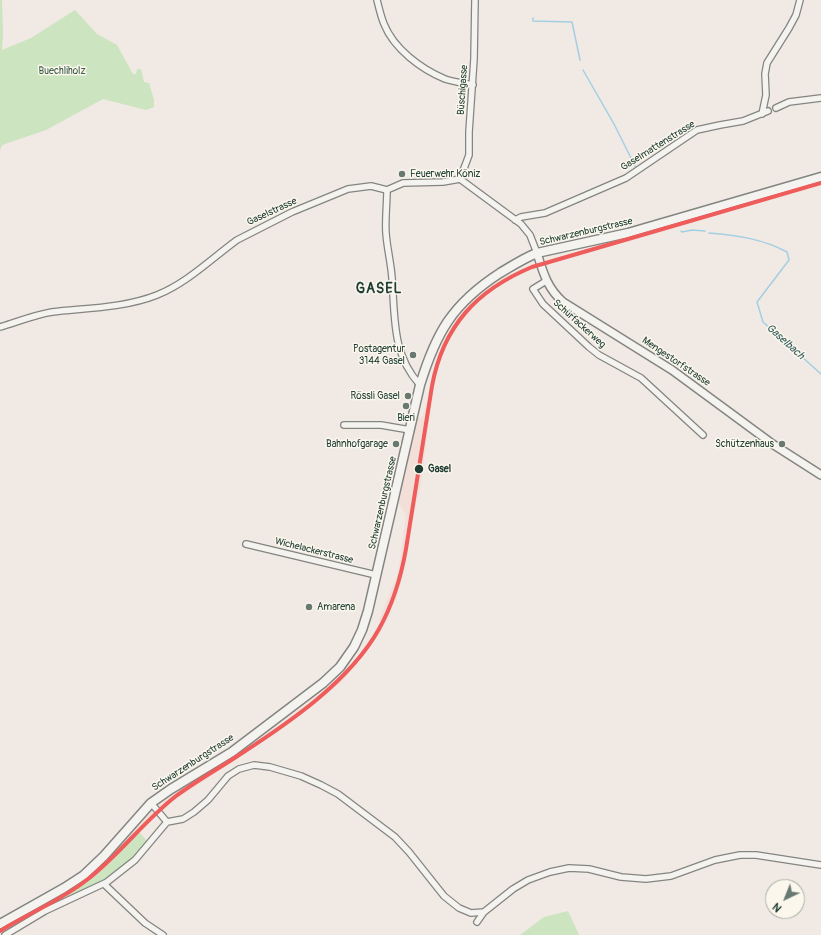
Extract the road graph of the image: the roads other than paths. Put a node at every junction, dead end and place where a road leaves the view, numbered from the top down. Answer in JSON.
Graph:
{"nodes":[{"id":1,"x":377,"y":0,"type":"edge"},
{"id":2,"x":475,"y":0,"type":"edge"},
{"id":3,"x":800,"y":0,"type":"edge"},
{"id":4,"x":473,"y":85,"type":"junction"},
{"id":5,"x":821,"y":98,"type":"edge"},
{"id":6,"x":776,"y":108,"type":"dead end"},
{"id":7,"x":768,"y":111,"type":"dead end"},
{"id":8,"x":762,"y":114,"type":"junction"},
{"id":9,"x":821,"y":177,"type":"edge"},
{"id":10,"x":460,"y":179,"type":"junction"},
{"id":11,"x":387,"y":190,"type":"junction"},
{"id":12,"x":515,"y":220,"type":"junction"},
{"id":13,"x":537,"y":253,"type":"junction"},
{"id":14,"x":546,"y":281,"type":"junction"},
{"id":15,"x":0,"y":327,"type":"edge"},
{"id":16,"x":420,"y":385,"type":"junction"},
{"id":17,"x":344,"y":425,"type":"dead end"},
{"id":18,"x":410,"y":430,"type":"junction"},
{"id":19,"x":703,"y":435,"type":"dead end"},
{"id":20,"x":821,"y":475,"type":"edge"},
{"id":21,"x":246,"y":544,"type":"dead end"},
{"id":22,"x":376,"y":575,"type":"junction"},
{"id":23,"x":150,"y":803,"type":"junction"},
{"id":24,"x":167,"y":822,"type":"junction"},
{"id":25,"x":821,"y":865,"type":"edge"},
{"id":26,"x":104,"y":884,"type":"junction"},
{"id":27,"x":484,"y":912,"type":"junction"},
{"id":28,"x":471,"y":913,"type":"junction"},
{"id":29,"x":0,"y":924,"type":"edge"},
{"id":30,"x":5,"y":935,"type":"edge"},
{"id":31,"x":163,"y":935,"type":"edge"}],
"edges":[{"from":1,"to":4,"type":"street"},
{"from":2,"to":4,"type":"street","name":"Büschigasse"},
{"from":3,"to":8,"type":"street"},
{"from":4,"to":10,"type":"street","name":"Büschigasse"},
{"from":5,"to":6,"type":"street"},
{"from":7,"to":8,"type":"street","name":"Gaselmattenstrasse"},
{"from":8,"to":12,"type":"street","name":"Gaselmattenstrasse"},
{"from":9,"to":13,"type":"main road","name":"Schwarzenburgstrasse"},
{"from":10,"to":11,"type":"street"},
{"from":10,"to":12,"type":"street"},
{"from":11,"to":15,"type":"street","name":"Gaselstrasse"},
{"from":11,"to":16,"type":"street"},
{"from":12,"to":13,"type":"street"},
{"from":13,"to":14,"type":"street","name":"Mengestorfstrasse"},
{"from":13,"to":16,"type":"main road","name":"Schwarzenburgstrasse"},
{"from":14,"to":19,"type":"street","name":"Schürfackerweg"},
{"from":14,"to":20,"type":"street","name":"Mengestorfstrasse"},
{"from":16,"to":18,"type":"main road","name":"Schwarzenburgstrasse"},
{"from":17,"to":18,"type":"street"},
{"from":18,"to":22,"type":"main road","name":"Schwarzenburgstrasse"},
{"from":21,"to":22,"type":"street","name":"Wichelackerstrasse"},
{"from":22,"to":23,"type":"main road","name":"Schwarzenburgstrasse"},
{"from":23,"to":24,"type":"street"},
{"from":23,"to":29,"type":"main road","name":"Schwarzenburgstrasse"},
{"from":24,"to":26,"type":"street"},
{"from":24,"to":28,"type":"street"},
{"from":25,"to":27,"type":"street"},
{"from":26,"to":30,"type":"street"},
{"from":26,"to":31,"type":"street"},
{"from":27,"to":28,"type":"street"},
{"from":27,"to":28,"type":"street"}]}
